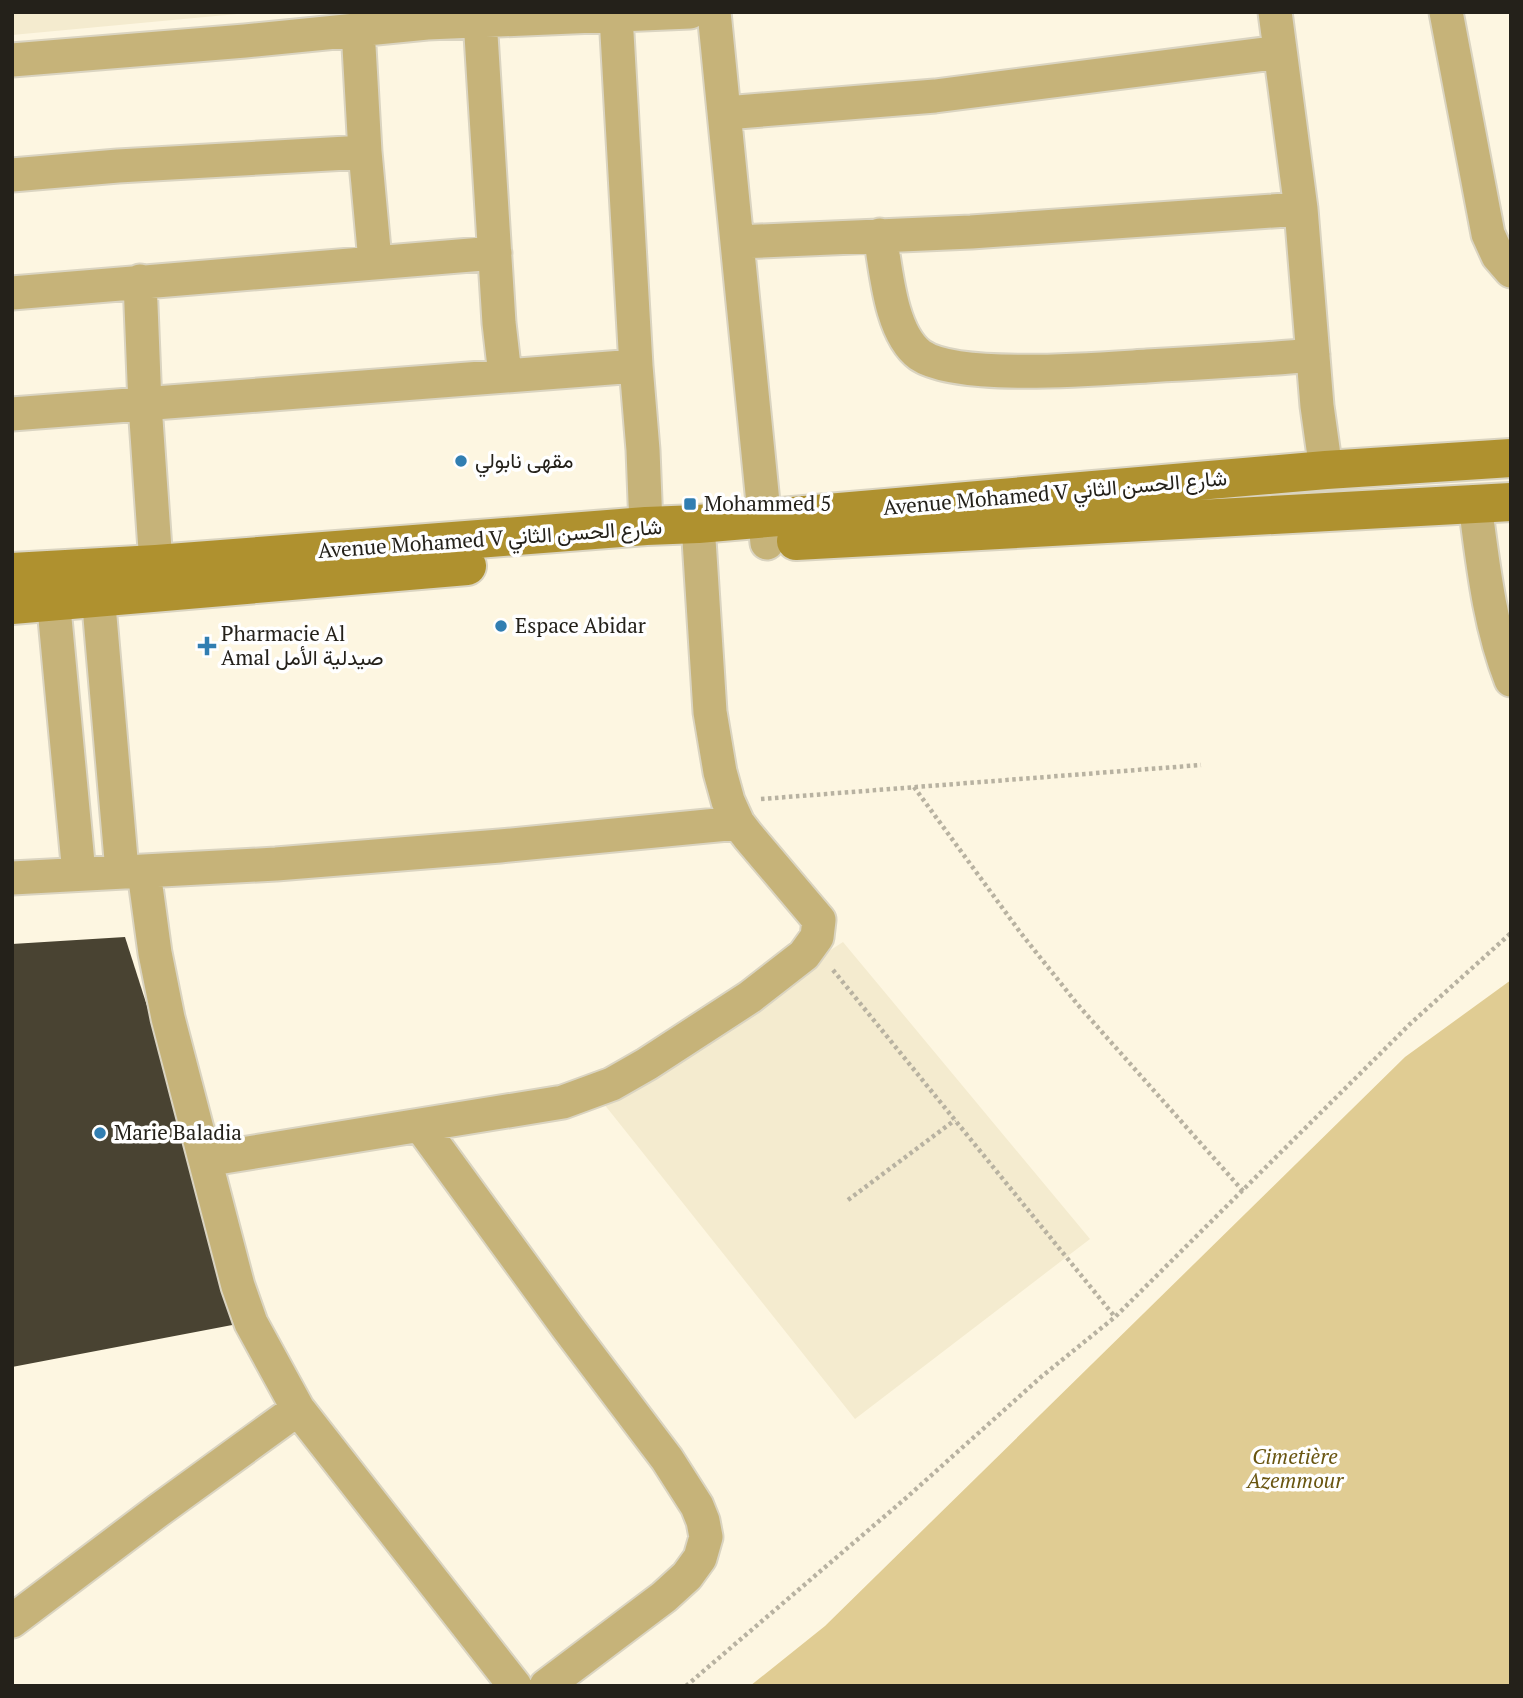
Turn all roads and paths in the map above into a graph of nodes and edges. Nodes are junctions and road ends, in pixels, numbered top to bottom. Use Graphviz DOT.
graph roads {
  1 [pos="690,12"];
  2 [pos="714,12"];
  3 [pos="1275,12"];
  4 [pos="1446,12"];
  5 [pos="616,16"];
  6 [pos="480,19"];
  7 [pos="358,29"];
  8 [pos="1280,52"];
  9 [pos="12,60"];
  10 [pos="724,113"];
  11 [pos="365,152"];
  12 [pos="12,175"];
  13 [pos="1301,209"];
  14 [pos="880,235"];
  15 [pos="738,242"];
  16 [pos="495,253"];
  17 [pos="375,261"];
  18 [pos="1511,271"];
  19 [pos="140,281"];
  20 [pos="12,293"];
  21 [pos="1313,355"];
  22 [pos="636,366"];
  23 [pos="505,375"];
  24 [pos="145,405"];
  25 [pos="12,414"];
  26 [pos="1511,458"];
  27 [pos="1326,470"];
  28 [pos="1493,503"];
  29 [pos="646,526"];
  30 [pos="766,530"];
  31 [pos="699,535"];
  32 [pos="156,564"];
  33 [pos="12,572"];
  34 [pos="97,583"];
  35 [pos="52,586"];
  36 [pos="12,605"];
  37 [pos="1511,680"];
  38 [pos="1201,765"];
  39 [pos="914,787"];
  40 [pos="733,812"];
  41 [pos="133,872"];
  42 [pos="79,874"];
  43 [pos="12,878"];
  44 [pos="1511,933"];
  45 [pos="812,945"];
  46 [pos="955,1120"];
  47 [pos="420,1125"];
  48 [pos="205,1160"];
  49 [pos="1243,1191"];
  50 [pos="848,1200"];
  51 [pos="1115,1317"];
  52 [pos="298,1409"];
  53 [pos="12,1621"];
  54 [pos="515,1686"];
  55 [pos="547,1686"];
  56 [pos="686,1686"];
  1 -- 5 [label="street"];
  2 -- 10 [label="street"];
  3 -- 8 [label="street"];
  4 -- 18 [label="street"];
  5 -- 6 [label="street"];
  5 -- 22 [label="street"];
  6 -- 7 [label="street"];
  6 -- 16 [label="street"];
  7 -- 9 [label="street"];
  7 -- 11 [label="street"];
  8 -- 10 [label="street"];
  8 -- 13 [label="street"];
  10 -- 15 [label="street"];
  11 -- 12 [label="street"];
  11 -- 17 [label="street"];
  13 -- 14 [label="street"];
  13 -- 21 [label="street"];
  14 -- 15 [label="street"];
  14 -- 21 [label="street"];
  15 -- 30 [label="street"];
  16 -- 17 [label="street"];
  16 -- 23 [label="street"];
  17 -- 19 [label="street"];
  19 -- 20 [label="street"];
  19 -- 24 [label="street"];
  21 -- 27 [label="street"];
  22 -- 23 [label="street"];
  22 -- 29 [label="street"];
  23 -- 24 [label="street"];
  24 -- 25 [label="street"];
  24 -- 32 [label="street"];
  26 -- 27 [label="main road, Avenue Mohamed V شارع الحسن الثاني"];
  27 -- 30 [label="main road, Avenue Mohamed V شارع الحسن الثاني"];
  28 -- 30 [label="main road, Avenue Mohamed V شارع الحسن الثاني"];
  28 -- 37 [label="street"];
  29 -- 31 [label="main road, Avenue Mohamed V شارع الحسن الثاني"];
  29 -- 32 [label="main road, Avenue Mohamed V شارع الحسن الثاني"];
  30 -- 31 [label="main road, Avenue Mohamed V شارع الحسن الثاني"];
  31 -- 34 [label="main road, Avenue Mohamed V شارع الحسن الثاني"];
  31 -- 40 [label="street"];
  32 -- 34 [label="main road, Avenue Mohamed V شارع الحسن الثاني"];
  33 -- 35 [label="main road, Avenue Mohamed V شارع الحسن الثاني"];
  34 -- 35 [label="main road, Avenue Mohamed V شارع الحسن الثاني"];
  34 -- 41 [label="street"];
  35 -- 36 [label="main road, Avenue Mohamed V شارع الحسن الثاني"];
  35 -- 42 [label="street"];
  38 -- 39 [label="path"];
  39 -- 40 [label="path"];
  39 -- 49 [label="path"];
  40 -- 41 [label="street"];
  40 -- 45 [label="street"];
  41 -- 42 [label="street"];
  41 -- 48 [label="street"];
  42 -- 43 [label="street"];
  44 -- 49 [label="path"];
  45 -- 46 [label="path"];
  45 -- 47 [label="street"];
  46 -- 50 [label="path"];
  46 -- 51 [label="path"];
  47 -- 48 [label="street"];
  47 -- 55 [label="street"];
  48 -- 52 [label="street"];
  49 -- 51 [label="path"];
  51 -- 56 [label="path"];
  52 -- 53 [label="street"];
  52 -- 54 [label="street"];
}
